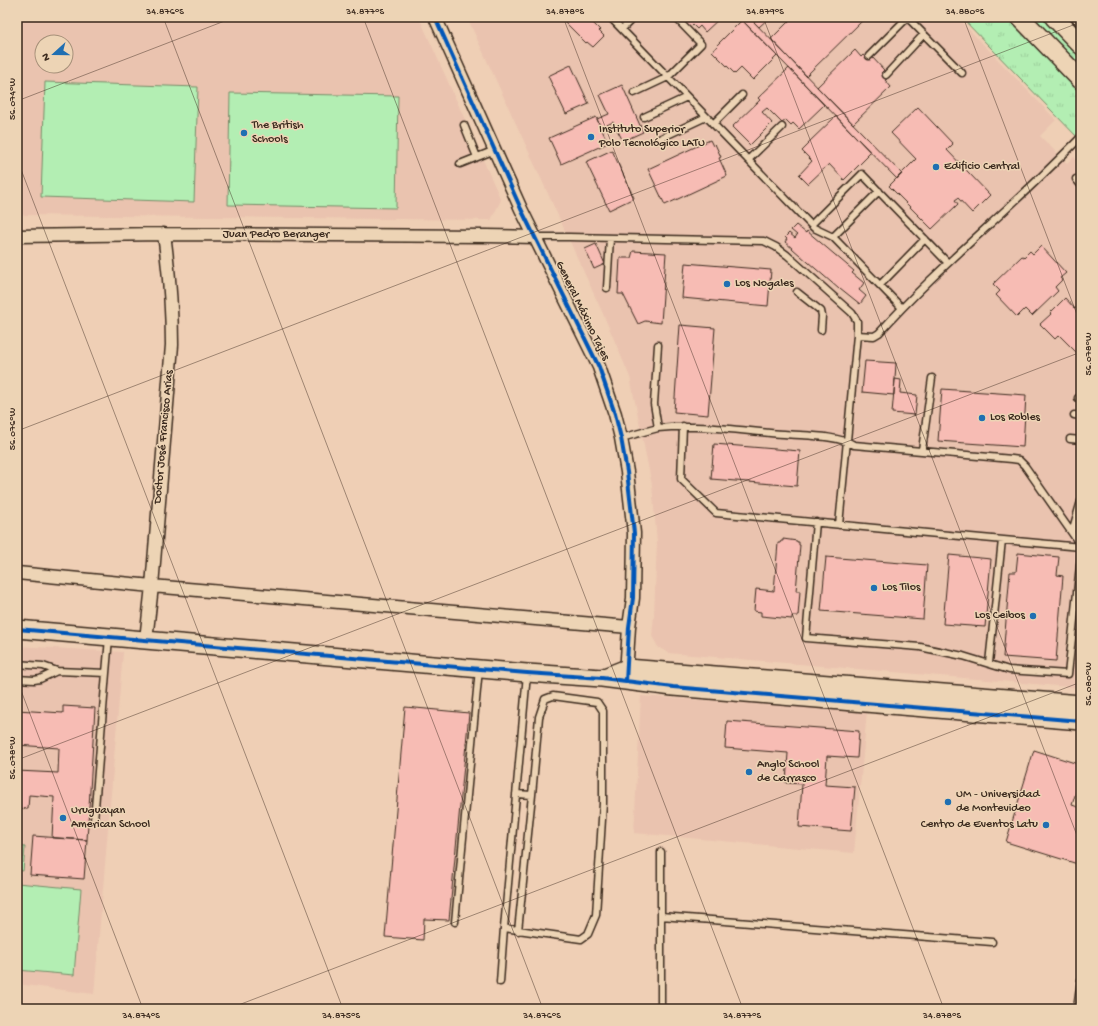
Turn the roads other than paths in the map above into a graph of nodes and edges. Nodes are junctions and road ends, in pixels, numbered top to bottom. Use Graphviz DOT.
graph roads {
  1 [pos="435,17"];
  2 [pos="610,17"];
  3 [pos="634,17"];
  4 [pos="675,17"];
  5 [pos="907,17"];
  6 [pos="1020,17"];
  7 [pos="1054,17"];
  8 [pos="1078,17"];
  9 [pos="1081,20"];
  10 [pos="622,29"];
  11 [pos="924,34"];
  12 [pos="1081,45"];
  13 [pos="869,56"];
  14 [pos="962,73"];
  15 [pos="886,75"];
  16 [pos="668,77"];
  17 [pos="1081,80"];
  18 [pos="634,93"];
  19 [pos="742,95"];
  20 [pos="687,97"];
  21 [pos="644,117"];
  22 [pos="706,117"];
  23 [pos="713,124"];
  24 [pos="464,125"];
  25 [pos="782,127"];
  26 [pos="1081,137"];
  27 [pos="657,140"];
  28 [pos="495,150"];
  29 [pos="477,157"];
  30 [pos="748,160"];
  31 [pos="460,164"];
  32 [pos="1076,179"];
  33 [pos="1081,185"];
  34 [pos="879,191"];
  35 [pos="811,225"];
  36 [pos="164,234"];
  37 [pos="17,236"];
  38 [pos="833,237"];
  39 [pos="535,238"];
  40 [pos="610,238"];
  41 [pos="925,239"];
  42 [pos="948,262"];
  43 [pos="880,285"];
  44 [pos="607,288"];
  45 [pos="797,292"];
  46 [pos="902,308"];
  47 [pos="821,330"];
  48 [pos="858,335"];
  49 [pos="658,345"];
  50 [pos="932,378"];
  51 [pos="683,426"];
  52 [pos="658,428"];
  53 [pos="621,438"];
  54 [pos="1070,439"];
  55 [pos="1081,440"];
  56 [pos="847,441"];
  57 [pos="922,450"];
  58 [pos="1081,501"];
  59 [pos="816,522"];
  60 [pos="839,525"];
  61 [pos="1072,532"];
  62 [pos="1002,540"];
  63 [pos="1081,546"];
  64 [pos="1081,556"];
  65 [pos="17,573"];
  66 [pos="152,586"];
  67 [pos="629,628"];
  68 [pos="17,629"];
  69 [pos="109,637"];
  70 [pos="146,640"];
  71 [pos="989,663"];
  72 [pos="17,664"];
  73 [pos="479,668"];
  74 [pos="57,672"];
  75 [pos="527,672"];
  76 [pos="106,673"];
  77 [pos="626,675"];
  78 [pos="17,679"];
  79 [pos="1081,704"];
  80 [pos="1081,722"];
  81 [pos="516,794"];
  82 [pos="532,795"];
  83 [pos="94,820"];
  84 [pos="661,852"];
  85 [pos="661,916"];
  86 [pos="455,922"];
  87 [pos="504,928"];
  88 [pos="518,931"];
  89 [pos="992,942"];
  90 [pos="1081,980"];
  91 [pos="500,982"];
  92 [pos="661,1009"];
  93 [pos="1077,1009"];
  1 -- 28 [label="street, General Máximo Tajes"];
  2 -- 10 [label="lane"];
  3 -- 10 [label="lane"];
  4 -- 16 [label="lane"];
  5 -- 11 [label="lane"];
  5 -- 13 [label="lane"];
  6 -- 17 [label="main road"];
  7 -- 12 [label="main road"];
  8 -- 9 [label="street"];
  10 -- 16 [label="lane"];
  11 -- 14 [label="lane"];
  11 -- 15 [label="lane"];
  16 -- 18 [label="lane"];
  16 -- 20 [label="lane"];
  19 -- 23 [label="lane"];
  20 -- 21 [label="lane"];
  20 -- 22 [label="lane"];
  22 -- 23 [label="lane"];
  22 -- 27 [label="lane"];
  23 -- 30 [label="lane"];
  24 -- 29 [label="lane"];
  25 -- 30 [label="lane"];
  26 -- 42 [label="lane"];
  28 -- 29 [label="lane"];
  28 -- 39 [label="street, General Máximo Tajes"];
  29 -- 31 [label="lane"];
  30 -- 35 [label="lane"];
  32 -- 33 [label="lane"];
  34 -- 35 [label="lane"];
  34 -- 38 [label="lane"];
  34 -- 41 [label="lane"];
  35 -- 38 [label="lane"];
  36 -- 37 [label="street, Juan Pedro Beranger"];
  36 -- 39 [label="street, Juan Pedro Beranger"];
  36 -- 66 [label="street, Doctor José Francisco Arias"];
  38 -- 43 [label="lane"];
  39 -- 40 [label="lane"];
  39 -- 53 [label="street, General Máximo Tajes"];
  40 -- 44 [label="lane"];
  40 -- 48 [label="lane"];
  41 -- 42 [label="lane"];
  41 -- 43 [label="lane"];
  42 -- 46 [label="lane"];
  43 -- 46 [label="lane"];
  45 -- 47 [label="lane"];
  46 -- 48 [label="lane"];
  48 -- 56 [label="lane"];
  49 -- 52 [label="lane"];
  50 -- 57 [label="lane"];
  51 -- 52 [label="lane"];
  51 -- 56 [label="lane"];
  51 -- 59 [label="lane"];
  52 -- 53 [label="lane"];
  53 -- 67 [label="street, General Máximo Tajes"];
  54 -- 55 [label="lane"];
  56 -- 57 [label="lane"];
  56 -- 60 [label="lane"];
  57 -- 61 [label="lane"];
  58 -- 61 [label="lane"];
  59 -- 60 [label="lane"];
  59 -- 71 [label="lane"];
  60 -- 62 [label="lane"];
  61 -- 63 [label="lane"];
  62 -- 63 [label="lane"];
  62 -- 71 [label="lane"];
  64 -- 71 [label="lane"];
  65 -- 66 [label="street"];
  66 -- 67 [label="street"];
  66 -- 70 [label="street, Doctor José Francisco Arias"];
  67 -- 77 [label="street, General Máximo Tajes"];
  68 -- 69 [label="street"];
  69 -- 70 [label="street"];
  69 -- 76 [label="lane"];
  70 -- 73 [label="street"];
  72 -- 74 [label="lane"];
  73 -- 75 [label="street"];
  73 -- 86 [label="lane"];
  74 -- 76 [label="lane"];
  74 -- 78 [label="lane"];
  75 -- 77 [label="street"];
  75 -- 81 [label="lane"];
  76 -- 83 [label="lane"];
  77 -- 79 [label="street"];
  77 -- 80 [label="street"];
  81 -- 82 [label="lane"];
  81 -- 87 [label="lane"];
  82 -- 88 [label="lane"];
  82 -- 88 [label="lane"];
  84 -- 85 [label="lane"];
  85 -- 89 [label="lane"];
  85 -- 92 [label="lane"];
  87 -- 88 [label="lane"];
  87 -- 91 [label="lane"];
  90 -- 93 [label="lane"];
}
